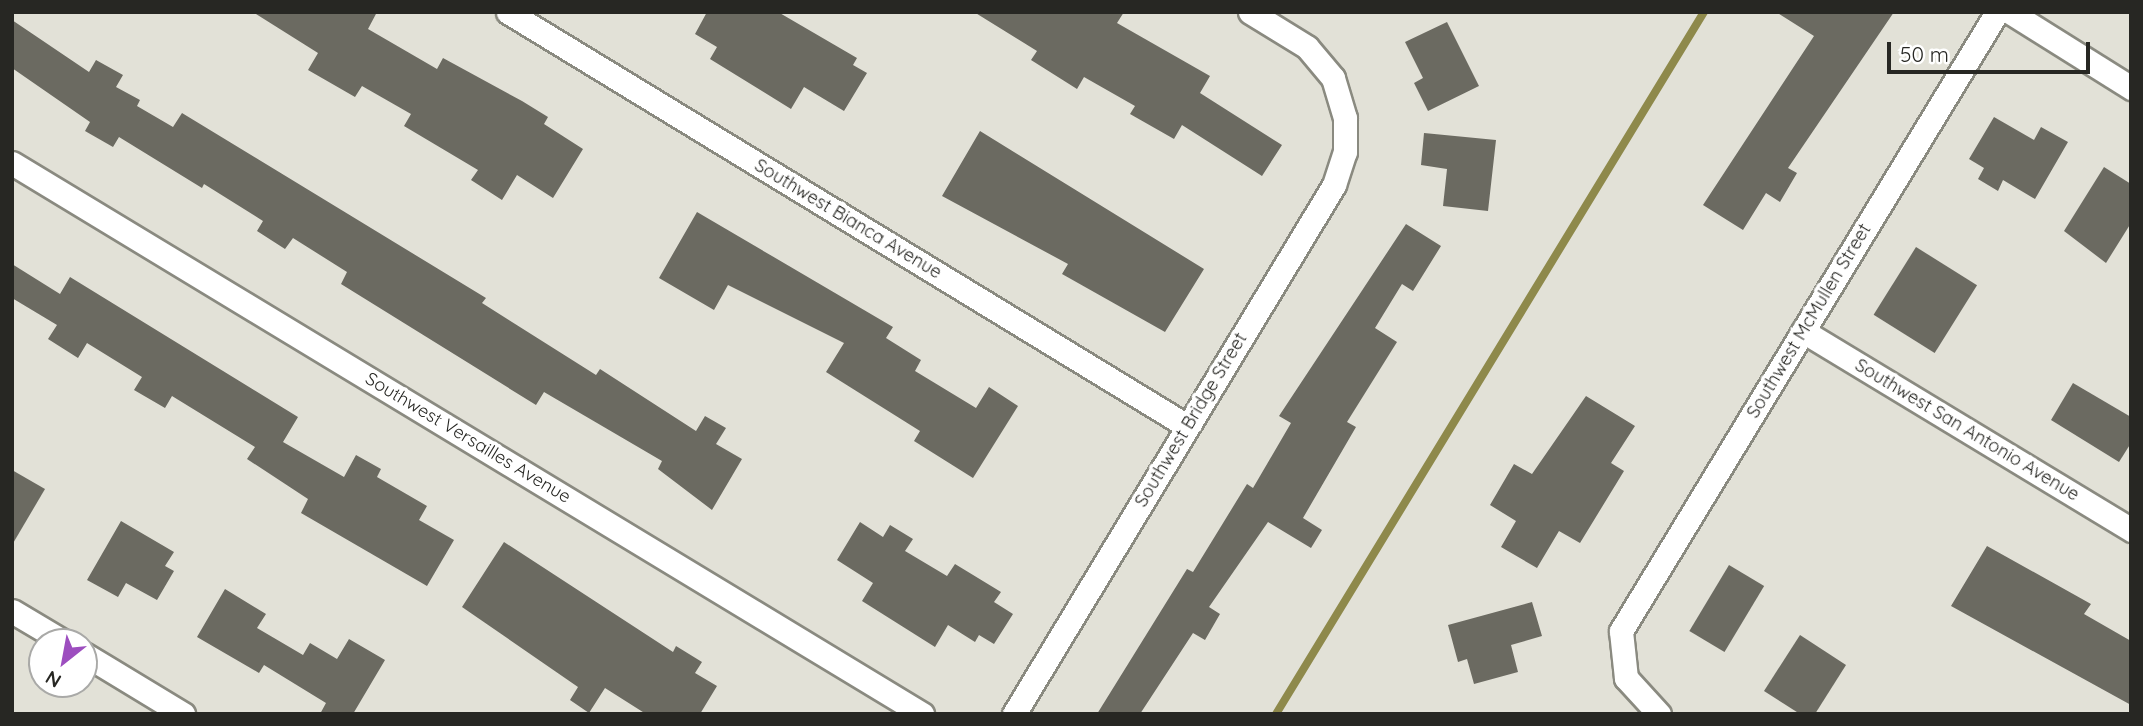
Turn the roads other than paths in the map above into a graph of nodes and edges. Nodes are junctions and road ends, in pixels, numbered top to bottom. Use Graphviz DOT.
graph roads {
  1 [pos="508,12"];
  2 [pos="1250,12"];
  3 [pos="1997,12"];
  4 [pos="2010,12"];
  5 [pos="2131,88"];
  6 [pos="12,163"];
  7 [pos="1803,331"];
  8 [pos="1187,426"];
  9 [pos="2131,530"];
  10 [pos="12,611"];
  11 [pos="41,628"];
  12 [pos="98,662"];
  13 [pos="183,714"];
  14 [pos="922,714"];
  15 [pos="1014,714"];
  16 [pos="1659,714"];
  1 -- 8 [label="street, Southwest Bianca Avenue"];
  2 -- 8 [label="street, Southwest Bridge Street"];
  3 -- 7 [label="street, Southwest McMullen Street"];
  4 -- 5 [label="street"];
  6 -- 14 [label="street, Southwest Versailles Avenue"];
  7 -- 9 [label="street, Southwest San Antonio Avenue"];
  7 -- 16 [label="street, Southwest McMullen Street"];
  8 -- 15 [label="street, Southwest Bridge Street"];
  10 -- 11 [label="street"];
  12 -- 13 [label="street"];
}
